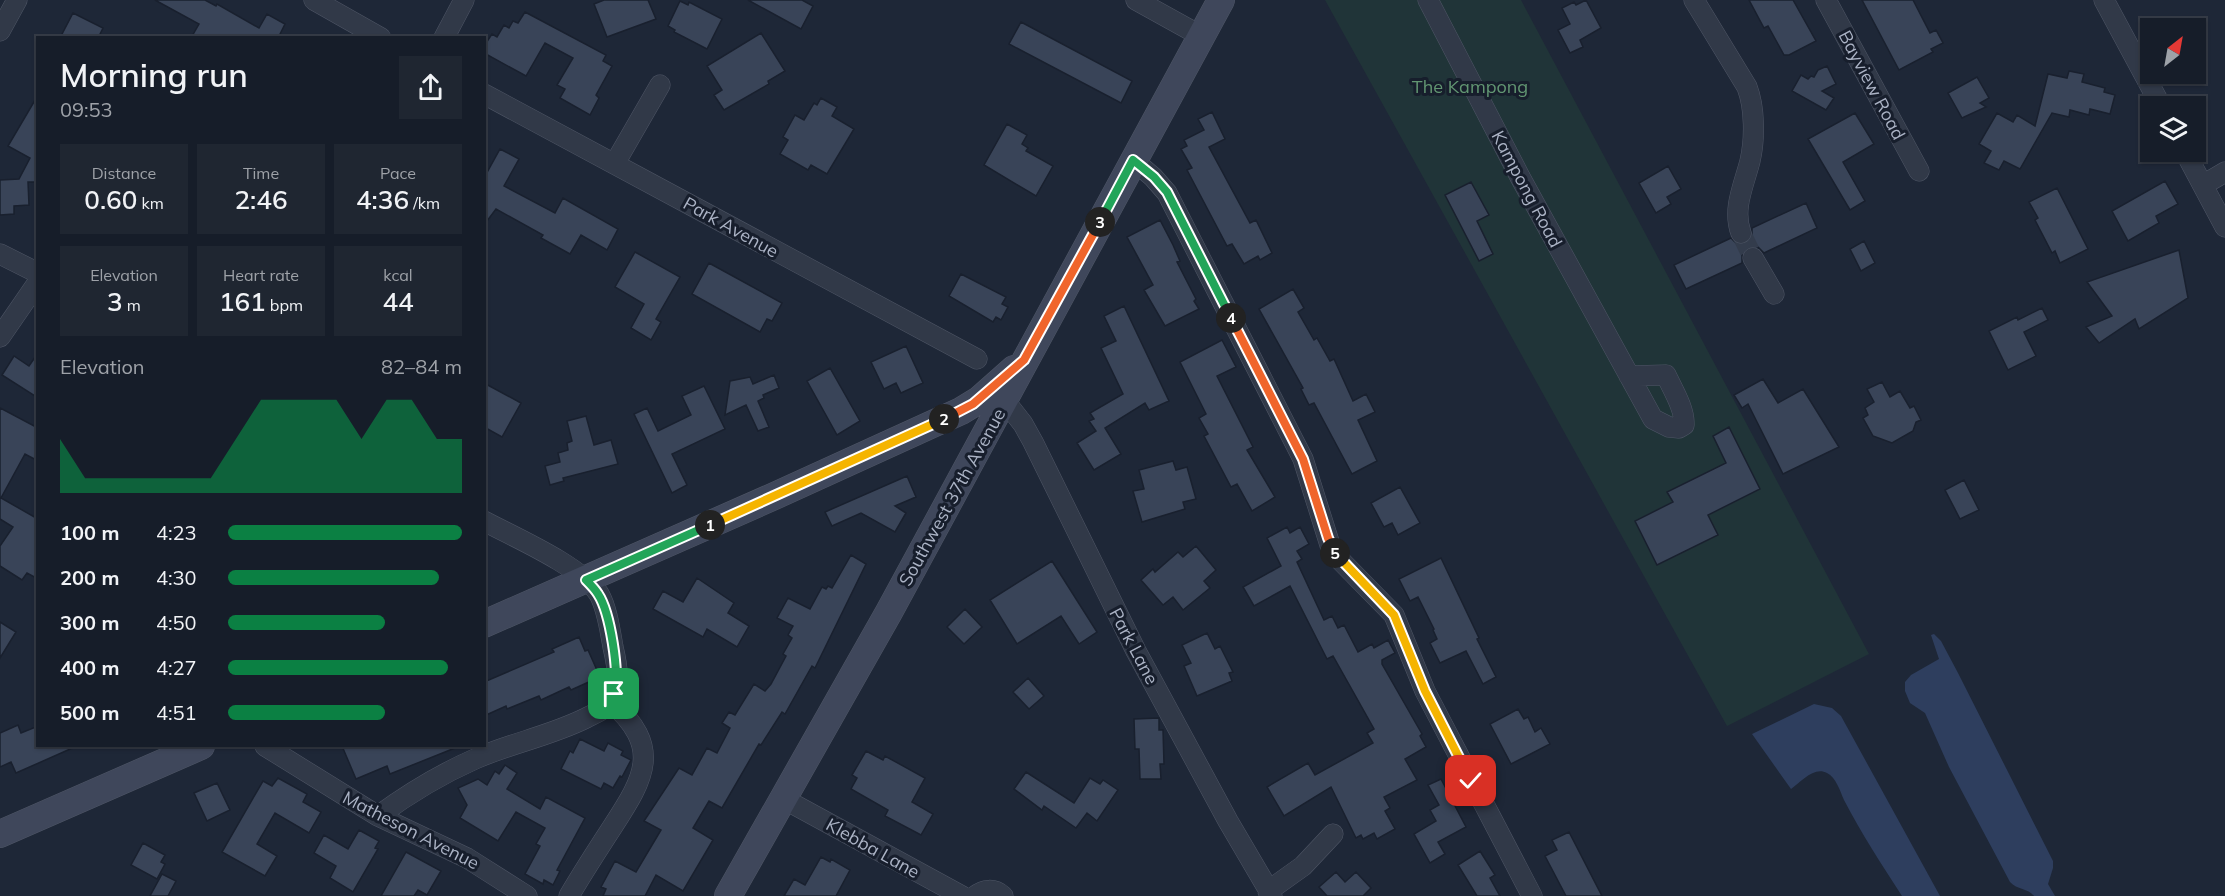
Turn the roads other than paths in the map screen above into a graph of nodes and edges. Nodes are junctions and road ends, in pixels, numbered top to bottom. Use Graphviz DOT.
graph roads {
  1 [pos="17,0"];
  2 [pos="314,0"];
  3 [pos="464,0"];
  4 [pos="1136,0"];
  5 [pos="1221,0"];
  6 [pos="1428,0"];
  7 [pos="1694,0"];
  8 [pos="1826,0"];
  9 [pos="2104,0"];
  10 [pos="1,26"];
  11 [pos="377,36"];
  12 [pos="445,36"];
  13 [pos="1201,36"];
  14 [pos="660,85"];
  15 [pos="486,95"];
  16 [pos="2156,96"];
  17 [pos="1133,160"];
  18 [pos="2190,162"];
  19 [pos="615,163"];
  20 [pos="1918,171"];
  21 [pos="2225,172"];
  22 [pos="2203,185"];
  23 [pos="2225,227"];
  24 [pos="1742,233"];
  25 [pos="0,254"];
  26 [pos="1754,258"];
  27 [pos="36,272"];
  28 [pos="36,285"];
  29 [pos="1774,294"];
  30 [pos="0,337"];
  31 [pos="977,359"];
  32 [pos="1024,360"];
  33 [pos="1629,376"];
  34 [pos="1005,401"];
  35 [pos="486,522"];
  36 [pos="586,580"];
  37 [pos="486,623"];
  38 [pos="611,702"];
  39 [pos="199,747"];
  40 [pos="267,747"];
  41 [pos="784,799"];
  42 [pos="378,816"];
  43 [pos="0,834"];
  44 [pos="1334,834"];
  45 [pos="1270,893"];
  46 [pos="527,896"];
  47 [pos="569,896"];
  48 [pos="728,896"];
  49 [pos="963,896"];
  50 [pos="975,896"];
  51 [pos="1003,896"];
  52 [pos="1532,896"];
  1 -- 10 [label="street"];
  2 -- 11 [label="street"];
  3 -- 12 [label="street"];
  4 -- 13 [label="street"];
  5 -- 13 [label="main road, Southwest 37th Avenue"];
  6 -- 33 [label="street, Kampong Road"];
  7 -- 24 [label="street"];
  8 -- 20 [label="street, Bayview Road"];
  9 -- 16 [label="street"];
  13 -- 17 [label="main road, Southwest 37th Avenue"];
  14 -- 19 [label="street"];
  15 -- 19 [label="street, Park Avenue"];
  17 -- 32 [label="main road, Southwest 37th Avenue"];
  17 -- 52 [label="street"];
  18 -- 22 [label="street"];
  19 -- 31 [label="street, Park Avenue"];
  21 -- 22 [label="street"];
  22 -- 23 [label="street"];
  25 -- 27 [label="street"];
  26 -- 29 [label="street"];
  28 -- 30 [label="street"];
  32 -- 34 [label="main road, Southwest 37th Avenue"];
  32 -- 36 [label="main road"];
  34 -- 41 [label="main road, Southwest 37th Avenue"];
  34 -- 45 [label="street, Park Lane"];
  35 -- 36 [label="street"];
  36 -- 37 [label="main road"];
  36 -- 38 [label="street"];
  38 -- 42 [label="street"];
  38 -- 47 [label="street"];
  39 -- 43 [label="main road"];
  40 -- 42 [label="street, Matheson Avenue"];
  41 -- 48 [label="main road, Southwest 37th Avenue"];
  41 -- 49 [label="street, Klebba Lane"];
  42 -- 46 [label="street, Matheson Avenue"];
  44 -- 45 [label="street"];
  50 -- 51 [label="street"];
}
